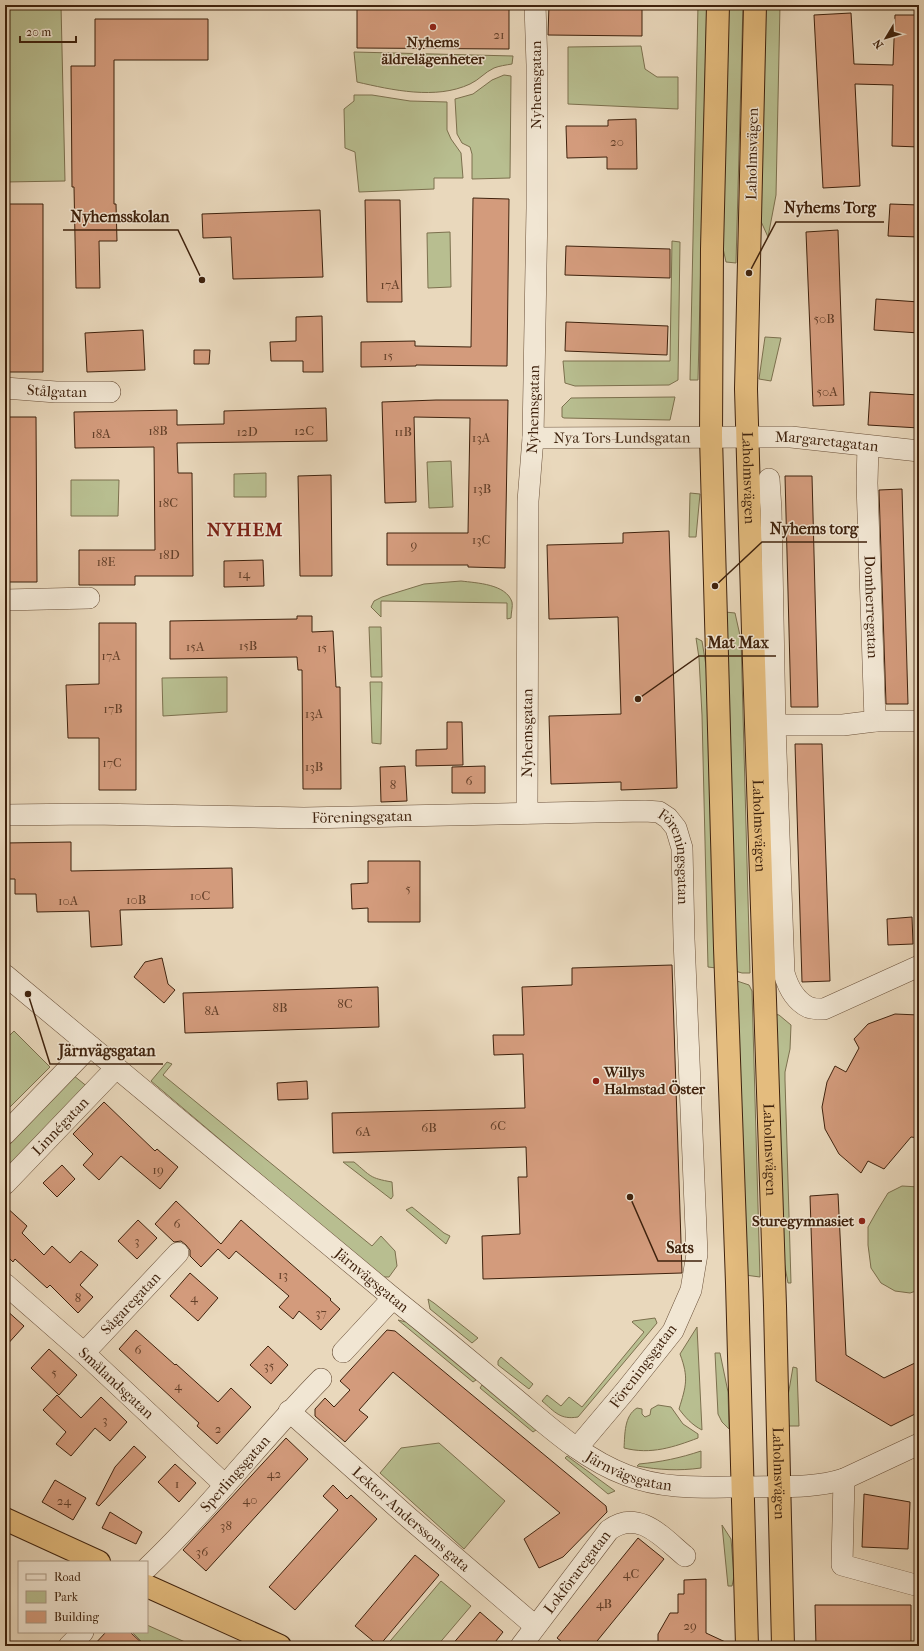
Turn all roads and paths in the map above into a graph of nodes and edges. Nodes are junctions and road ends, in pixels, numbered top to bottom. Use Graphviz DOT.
graph roads {
  1 [pos="535,5"];
  2 [pos="718,5"];
  3 [pos="755,5"];
  4 [pos="5,388"];
  5 [pos="110,392"];
  6 [pos="711,437"];
  7 [pos="748,437"];
  8 [pos="533,438"];
  9 [pos="868,446"];
  10 [pos="919,451"];
  11 [pos="769,479"];
  12 [pos="89,598"];
  13 [pos="5,600"];
  14 [pos="875,721"];
  15 [pos="919,721"];
  16 [pos="775,725"];
  17 [pos="527,813"];
  18 [pos="5,815"];
  19 [pos="919,966"];
  20 [pos="5,975"];
  21 [pos="90,1046"];
  22 [pos="116,1068"];
  23 [pos="5,1134"];
  24 [pos="5,1184"];
  25 [pos="178,1253"];
  26 [pos="5,1284"];
  27 [pos="393,1298"];
  28 [pos="343,1352"];
  29 [pos="84,1353"];
  30 [pos="321,1379"];
  31 [pos="289,1411"];
  32 [pos="919,1444"];
  33 [pos="577,1448"];
  34 [pos="844,1479"];
  35 [pos="225,1485"];
  36 [pos="779,1486"];
  37 [pos="742,1487"];
  38 [pos="5,1519"];
  39 [pos="685,1556"];
  40 [pos="97,1561"];
  41 [pos="148,1567"];
  42 [pos="148,1586"];
  43 [pos="919,1586"];
  44 [pos="535,1626"];
  45 [pos="82,1633"];
  46 [pos="70,1646"];
  47 [pos="280,1646"];
  48 [pos="521,1646"];
  49 [pos="747,1646"];
  50 [pos="783,1646"];
  1 -- 8 [label="street, Nyhemsgatan"];
  2 -- 6 [label="highway"];
  3 -- 7 [label="highway, Laholmsvägen"];
  4 -- 5 [label="street, Stålgatan"];
  6 -- 7 [label="street, Margaretagatan"];
  6 -- 8 [label="street, Nya Tors-Lundsgatan"];
  6 -- 37 [label="highway"];
  7 -- 9 [label="street, Margaretagatan"];
  7 -- 36 [label="highway, Laholmsvägen"];
  8 -- 17 [label="street, Nyhemsgatan"];
  9 -- 10 [label="street, Margaretagatan"];
  9 -- 14 [label="street, Domherregatan"];
  11 -- 16 [label="street, Laholmsvägen"];
  12 -- 13 [label="street"];
  14 -- 15 [label="street"];
  14 -- 16 [label="street"];
  16 -- 19 [label="street, Laholmsvägen"];
  17 -- 18 [label="street, Föreningsgatan"];
  17 -- 33 [label="street, Föreningsgatan"];
  20 -- 21 [label="street, Järnvägsgatan"];
  21 -- 22 [label="street, Järnvägsgatan"];
  21 -- 23 [label="street"];
  22 -- 24 [label="street, Linnégatan"];
  22 -- 27 [label="street, Järnvägsgatan"];
  25 -- 29 [label="street, Sågaregatan"];
  26 -- 29 [label="street, Smålandsgatan"];
  27 -- 28 [label="street"];
  27 -- 33 [label="street, Järnvägsgatan"];
  29 -- 35 [label="street, Smålandsgatan"];
  30 -- 31 [label="street, Sperlingsgatan"];
  31 -- 35 [label="street, Sperlingsgatan"];
  31 -- 44 [label="street, Lektor Anderssons gata"];
  32 -- 34 [label="street, Järnvägsgatan"];
  33 -- 37 [label="street, Järnvägsgatan"];
  34 -- 36 [label="street, Järnvägsgatan"];
  34 -- 43 [label="street"];
  35 -- 41 [label="street, Sperlingsgatan"];
  36 -- 37 [label="street, Järnvägsgatan"];
  36 -- 50 [label="highway, Laholmsvägen"];
  37 -- 49 [label="highway"];
  38 -- 40 [label="highway"];
  39 -- 44 [label="street, Lokföraregatan"];
  42 -- 47 [label="highway"];
  44 -- 48 [label="street, Lokföraregatan"];
  45 -- 46 [label="street"];
}
